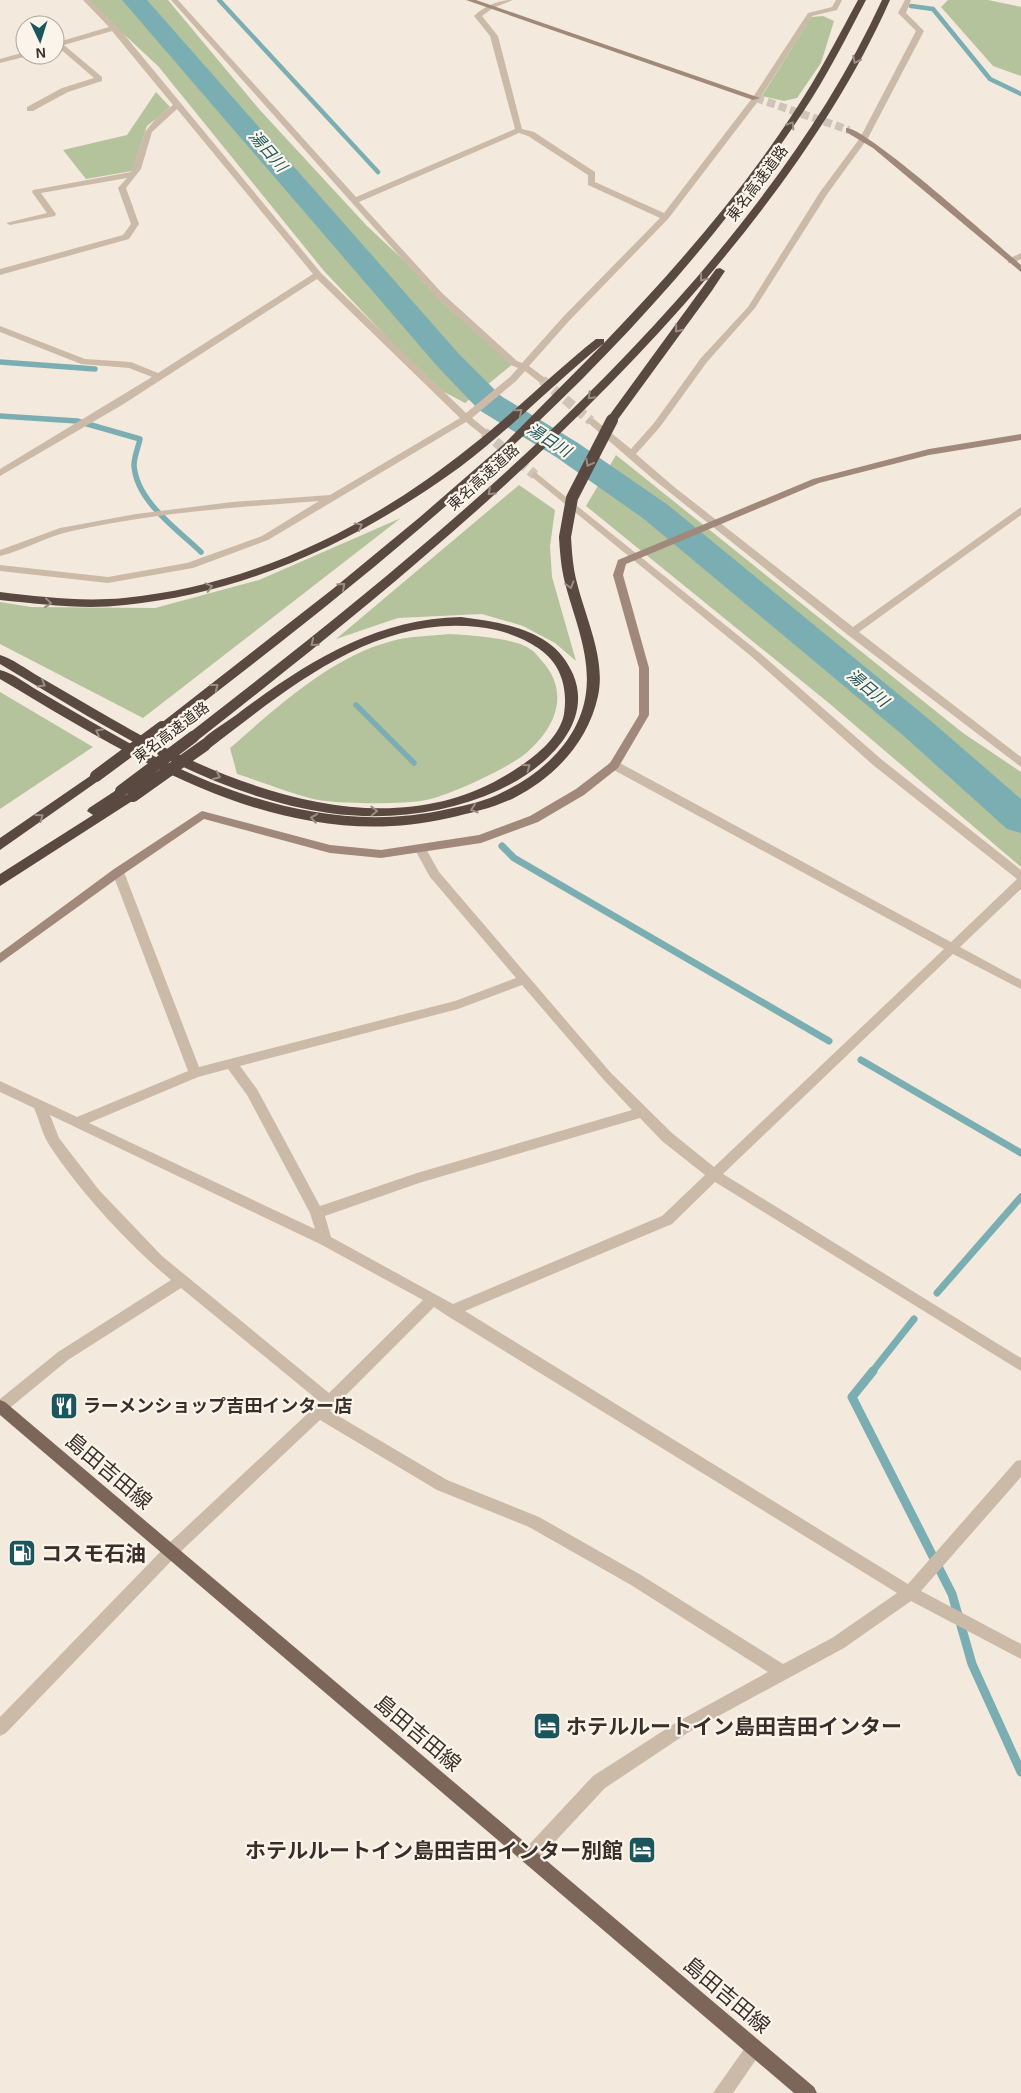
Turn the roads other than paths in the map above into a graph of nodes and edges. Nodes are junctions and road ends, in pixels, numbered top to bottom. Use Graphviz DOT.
graph roads {
  1 [pos="86,0"];
  2 [pos="174,0"];
  3 [pos="469,0"];
  4 [pos="510,0"];
  5 [pos="840,0"];
  6 [pos="886,0"];
  7 [pos="908,0"];
  8 [pos="860,4"];
  9 [pos="491,8"];
  10 [pos="114,28"];
  11 [pos="65,42"];
  12 [pos="65,51"];
  13 [pos="15,57"];
  14 [pos="0,61"];
  15 [pos="756,98"];
  16 [pos="178,105"];
  17 [pos="30,109"];
  18 [pos="519,130"];
  19 [pos="849,130"];
  20 [pos="864,138"];
  21 [pos="134,174"];
  22 [pos="775,189"];
  23 [pos="354,201"];
  24 [pos="665,217"];
  25 [pos="10,223"];
  26 [pos="1021,255"];
  27 [pos="1011,261"];
  28 [pos="1021,269"];
  29 [pos="0,272"];
  30 [pos="318,275"];
  31 [pos="646,306"];
  32 [pos="0,330"];
  33 [pos="525,367"];
  34 [pos="160,377"];
  35 [pos="542,380"];
  36 [pos="469,416"];
  37 [pos="591,421"];
  38 [pos="490,432"];
  39 [pos="1021,437"];
  40 [pos="631,454"];
  41 [pos="0,473"];
  42 [pos="534,475"];
  43 [pos="330,497"];
  44 [pos="1021,510"];
  45 [pos="712,524"];
  46 [pos="0,553"];
  47 [pos="633,557"];
  48 [pos="0,568"];
  49 [pos="0,596"];
  50 [pos="852,633"];
  51 [pos="0,659"];
  52 [pos="0,674"];
  53 [pos="1021,764"];
  54 [pos="614,765"];
  55 [pos="127,793"];
  56 [pos="0,845"];
  57 [pos="421,850"];
  58 [pos="118,872"];
  59 [pos="1021,876"];
  60 [pos="0,881"];
  61 [pos="1021,882"];
  62 [pos="951,948"];
  63 [pos="0,959"];
  64 [pos="525,978"];
  65 [pos="1021,985"];
  66 [pos="232,1065"];
  67 [pos="196,1073"];
  68 [pos="0,1086"];
  69 [pos="40,1106"];
  70 [pos="642,1112"];
  71 [pos="76,1123"];
  72 [pos="714,1176"];
  73 [pos="317,1213"];
  74 [pos="325,1240"];
  75 [pos="182,1280"];
  76 [pos="433,1299"];
  77 [pos="451,1311"];
  78 [pos="1021,1365"];
  79 [pos="330,1401"];
  80 [pos="0,1406"];
  81 [pos="318,1412"];
  82 [pos="1021,1466"];
  83 [pos="171,1551"];
  84 [pos="910,1593"];
  85 [pos="1021,1652"];
  86 [pos="783,1672"];
  87 [pos="0,1728"];
  88 [pos="530,1856"];
  89 [pos="755,2048"];
  90 [pos="722,2093"];
  91 [pos="808,2093"];
  1 -- 10 [label="street"];
  2 -- 23 [label="street"];
  3 -- 9 [label="street"];
  4 -- 9 [label="street"];
  5 -- 15 [label="street"];
  6 -- 22 [label="highway, 東名高速道路, one-way"];
  7 -- 20 [label="street"];
  31 -- 8 [label="highway, 東名高速道路, one-way"];
  9 -- 15 [label="street"];
  9 -- 18 [label="street"];
  10 -- 11 [label="street"];
  10 -- 16 [label="street"];
  12 -- 17 [label="street"];
  13 -- 14 [label="street"];
  15 -- 24 [label="street"];
  16 -- 21 [label="street"];
  16 -- 30 [label="street"];
  18 -- 23 [label="street"];
  18 -- 24 [label="street"];
  19 -- 20 [label="street"];
  20 -- 27 [label="street"];
  20 -- 40 [label="street"];
  21 -- 25 [label="street"];
  21 -- 29 [label="street"];
  22 -- 52 [label="highway, one-way, bridge"];
  22 -- 55 [label="highway, 東名高速道路, one-way, bridge"];
  23 -- 33 [label="street"];
  24 -- 33 [label="street"];
  26 -- 27 [label="street"];
  27 -- 28 [label="street"];
  30 -- 34 [label="street"];
  30 -- 36 [label="street"];
  38 -- 31 [label="highway, one-way"];
  56 -- 31 [label="highway, 東名高速道路, one-way, bridge"];
  32 -- 34 [label="street"];
  33 -- 35 [label="street"];
  33 -- 36 [label="street"];
  34 -- 41 [label="street"];
  36 -- 38 [label="street"];
  36 -- 43 [label="street"];
  37 -- 40 [label="street"];
  49 -- 38 [label="highway, one-way"];
  39 -- 45 [label="street"];
  40 -- 45 [label="street"];
  42 -- 47 [label="street"];
  43 -- 46 [label="street"];
  43 -- 48 [label="street"];
  44 -- 50 [label="street"];
  45 -- 47 [label="street"];
  45 -- 50 [label="street"];
  47 -- 54 [label="street"];
  47 -- 59 [label="street"];
  50 -- 53 [label="street"];
  51 -- 55 [label="highway, one-way, bridge"];
  54 -- 57 [label="street"];
  54 -- 62 [label="street"];
  55 -- 60 [label="highway"];
  57 -- 58 [label="street"];
  57 -- 64 [label="street"];
  58 -- 63 [label="street"];
  58 -- 67 [label="street"];
  61 -- 62 [label="street"];
  62 -- 65 [label="street"];
  62 -- 72 [label="street"];
  64 -- 66 [label="street"];
  64 -- 70 [label="street"];
  66 -- 67 [label="street"];
  66 -- 73 [label="street"];
  67 -- 71 [label="street"];
  68 -- 69 [label="street"];
  69 -- 71 [label="street"];
  69 -- 75 [label="street"];
  70 -- 72 [label="street"];
  70 -- 73 [label="street"];
  71 -- 74 [label="street"];
  72 -- 77 [label="street"];
  72 -- 78 [label="street"];
  73 -- 74 [label="street"];
  74 -- 76 [label="street"];
  75 -- 79 [label="street"];
  75 -- 80 [label="street"];
  76 -- 77 [label="street"];
  76 -- 79 [label="street"];
  77 -- 84 [label="street"];
  79 -- 81 [label="street"];
  80 -- 83 [label="main road, 島田吉田線"];
  81 -- 83 [label="street"];
  81 -- 86 [label="street"];
  82 -- 84 [label="street"];
  83 -- 87 [label="street"];
  83 -- 88 [label="main road, 島田吉田線"];
  84 -- 85 [label="street"];
  84 -- 86 [label="street"];
  86 -- 88 [label="street"];
  88 -- 89 [label="main road, 島田吉田線"];
  89 -- 90 [label="street"];
  89 -- 91 [label="main road, 島田吉田線"];
}
